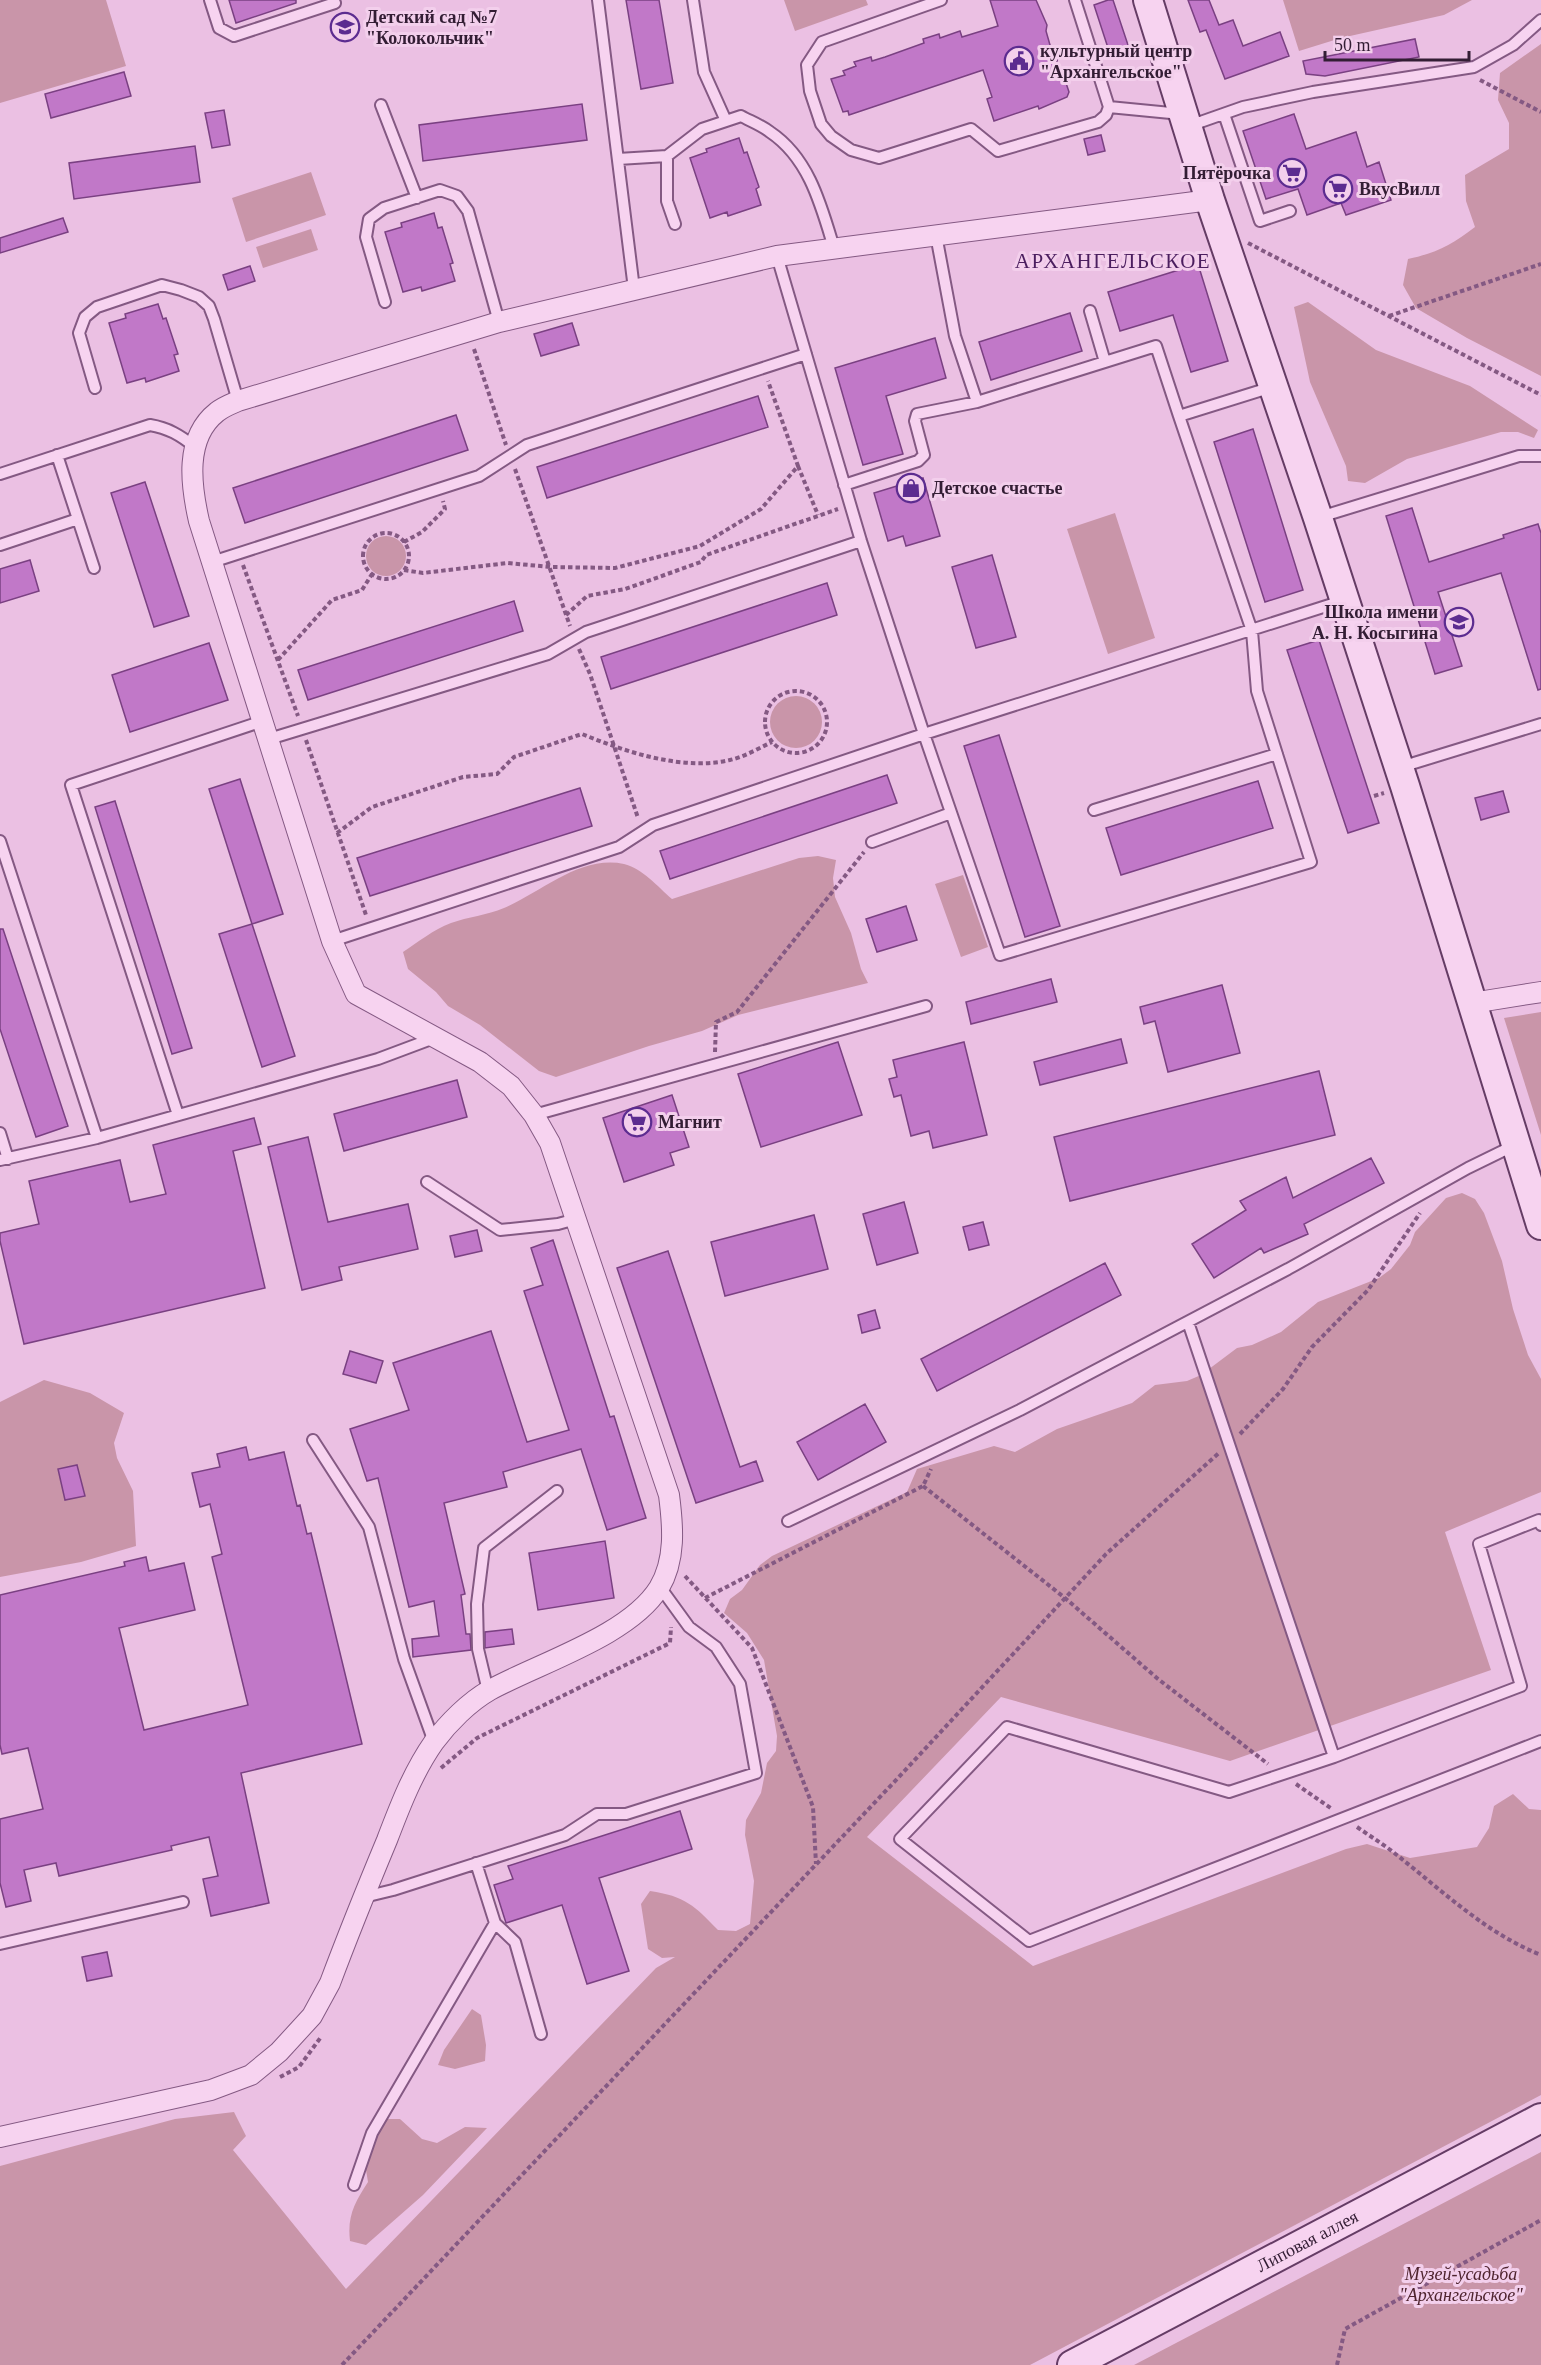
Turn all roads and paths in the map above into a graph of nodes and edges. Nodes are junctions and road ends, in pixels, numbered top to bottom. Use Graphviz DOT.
graph roads {
  1 [pos="210,0"];
  2 [pos="598,0"];
  3 [pos="693,0"];
  4 [pos="941,0"];
  5 [pos="1075,0"];
  6 [pos="1148,0"];
  7 [pos="335,3"];
  8 [pos="1541,20"];
  9 [pos="1459,69"];
  10 [pos="381,105"];
  11 [pos="1109,107"];
  12 [pos="1541,112"];
  13 [pos="1224,114"];
  14 [pos="726,121"];
  15 [pos="1184,121"];
  16 [pos="667,156"];
  17 [pos="618,159"];
  18 [pos="417,198"];
  19 [pos="1210,200"];
  20 [pos="1290,211"];
  21 [pos="675,224"];
  22 [pos="1220,229"];
  23 [pos="936,235"];
  24 [pos="834,248"];
  25 [pos="777,256"];
  26 [pos="1541,264"];
  27 [pos="634,289"];
  28 [pos="385,302"];
  29 [pos="1090,311"];
  30 [pos="1389,316"];
  31 [pos="499,322"];
  32 [pos="468,332"];
  33 [pos="806,354"];
  34 [pos="1105,362"];
  35 [pos="764,368"];
  36 [pos="1274,387"];
  37 [pos="95,388"];
  38 [pos="1541,394"];
  39 [pos="238,401"];
  40 [pos="977,402"];
  41 [pos="1179,416"];
  42 [pos="195,447"];
  43 [pos="57,455"];
  44 [pos="510,456"];
  45 [pos="1541,456"];
  46 [pos="798,466"];
  47 [pos="0,474"];
  48 [pos="844,484"];
  49 [pos="439,488"];
  50 [pos="851,505"];
  51 [pos="818,515"];
  52 [pos="1318,518"];
  53 [pos="78,519"];
  54 [pos="861,541"];
  55 [pos="404,542"];
  56 [pos="0,545"];
  57 [pos="212,562"];
  58 [pos="550,567"];
  59 [pos="94,568"];
  60 [pos="404,570"];
  61 [pos="372,574"];
  62 [pos="1345,600"];
  63 [pos="566,615"];
  64 [pos="1252,631"];
  65 [pos="575,639"];
  66 [pos="278,660"];
  67 [pos="1541,724"];
  68 [pos="266,730"];
  69 [pos="924,734"];
  70 [pos="772,742"];
  71 [pos="614,747"];
  72 [pos="1276,754"];
  73 [pos="1399,768"];
  74 [pos="1094,810"];
  75 [pos="951,813"];
  76 [pos="642,832"];
  77 [pos="337,833"];
  78 [pos="0,840"];
  79 [pos="873,842"];
  80 [pos="332,941"];
  81 [pos="1541,992"];
  82 [pos="1472,1004"];
  83 [pos="926,1006"];
  84 [pos="434,1038"];
  85 [pos="715,1065"];
  86 [pos="534,1114"];
  87 [pos="178,1115"];
  88 [pos="0,1133"];
  89 [pos="97,1138"];
  90 [pos="1516,1145"];
  91 [pos="4,1160"];
  92 [pos="427,1182"];
  93 [pos="1438,1185"];
  94 [pos="576,1220"];
  95 [pos="1541,1225"];
  96 [pos="1188,1322"];
  97 [pos="312,1440"];
  98 [pos="1229,1444"];
  99 [pos="940,1447"];
  100 [pos="923,1486"];
  101 [pos="557,1491"];
  102 [pos="788,1521"];
  103 [pos="1541,1525"];
  104 [pos="670,1559"];
  105 [pos="660,1587"];
  106 [pos="705,1598"];
  107 [pos="1065,1598"];
  108 [pos="488,1691"];
  109 [pos="1541,1741"];
  110 [pos="434,1742"];
  111 [pos="1334,1757"];
  112 [pos="1282,1774"];
  113 [pos="1344,1818"];
  114 [pos="476,1863"];
  115 [pos="816,1864"];
  116 [pos="363,1897"];
  117 [pos="183,1902"];
  118 [pos="495,1923"];
  119 [pos="0,1944"];
  120 [pos="1541,1955"];
  121 [pos="541,2034"];
  122 [pos="1541,2118"];
  123 [pos="0,2137"];
  124 [pos="354,2185"];
  125 [pos="1541,2220"];
  126 [pos="342,2365"];
  127 [pos="1072,2365"];
  128 [pos="1337,2365"];
  1 -- 7 [label="lane"];
  2 -- 17 [label="lane"];
  3 -- 14 [label="lane"];
  4 -- 11 [label="lane"];
  5 -- 11 [label="lane"];
  6 -- 15 [label="street"];
  8 -- 9 [label="lane"];
  9 -- 12 [label="path"];
  9 -- 13 [label="lane"];
  10 -- 18 [label="lane"];
  11 -- 15 [label="lane"];
  13 -- 15 [label="lane"];
  13 -- 20 [label="lane"];
  14 -- 16 [label="lane"];
  14 -- 24 [label="lane"];
  15 -- 19 [label="street"];
  16 -- 17 [label="lane"];
  16 -- 21 [label="lane"];
  17 -- 27 [label="lane"];
  18 -- 28 [label="lane"];
  18 -- 31 [label="lane"];
  19 -- 22 [label="street"];
  19 -- 23 [label="street"];
  22 -- 30 [label="path"];
  22 -- 36 [label="street"];
  23 -- 24 [label="street"];
  23 -- 40 [label="lane"];
  24 -- 25 [label="street"];
  25 -- 27 [label="street"];
  25 -- 33 [label="lane"];
  26 -- 30 [label="path"];
  27 -- 31 [label="street"];
  29 -- 34 [label="lane"];
  30 -- 38 [label="path"];
  31 -- 32 [label="street"];
  32 -- 39 [label="street"];
  32 -- 44 [label="path"];
  33 -- 35 [label="lane"];
  33 -- 48 [label="lane"];
  34 -- 40 [label="lane"];
  34 -- 41 [label="lane"];
  35 -- 44 [label="lane"];
  35 -- 46 [label="path"];
  36 -- 41 [label="lane"];
  36 -- 52 [label="street"];
  37 -- 39 [label="lane"];
  39 -- 42 [label="street"];
  40 -- 48 [label="lane"];
  41 -- 64 [label="lane"];
  42 -- 43 [label="lane"];
  42 -- 57 [label="street"];
  43 -- 47 [label="lane"];
  43 -- 53 [label="lane"];
  44 -- 49 [label="lane"];
  44 -- 58 [label="path"];
  45 -- 52 [label="lane"];
  46 -- 51 [label="path"];
  46 -- 58 [label="path"];
  48 -- 50 [label="lane"];
  49 -- 55 [label="path"];
  49 -- 57 [label="lane"];
  50 -- 51 [label="path"];
  50 -- 54 [label="lane"];
  51 -- 63 [label="path"];
  52 -- 62 [label="street"];
  53 -- 56 [label="lane"];
  53 -- 59 [label="lane"];
  54 -- 65 [label="lane"];
  54 -- 69 [label="lane"];
  55 -- 60 [label="path"];
  55 -- 61 [label="path"];
  57 -- 68 [label="street"];
  58 -- 60 [label="path"];
  58 -- 63 [label="path"];
  60 -- 61 [label="path"];
  61 -- 66 [label="path"];
  62 -- 64 [label="lane"];
  62 -- 73 [label="street"];
  63 -- 65 [label="path"];
  64 -- 69 [label="lane"];
  64 -- 72 [label="lane"];
  65 -- 68 [label="lane"];
  65 -- 71 [label="path"];
  67 -- 73 [label="lane"];
  68 -- 80 [label="street"];
  68 -- 87 [label="lane"];
  69 -- 75 [label="lane"];
  69 -- 76 [label="lane"];
  70 -- 70 [label="path"];
  70 -- 71 [label="path"];
  71 -- 76 [label="path"];
  71 -- 77 [label="path"];
  72 -- 74 [label="lane"];
  72 -- 75 [label="lane"];
  73 -- 82 [label="street"];
  75 -- 79 [label="lane"];
  76 -- 80 [label="lane"];
  78 -- 89 [label="lane"];
  79 -- 85 [label="path"];
  80 -- 84 [label="street"];
  81 -- 82 [label="street"];
  82 -- 90 [label="street"];
  83 -- 85 [label="lane"];
  84 -- 86 [label="street"];
  84 -- 87 [label="lane"];
  85 -- 86 [label="lane"];
  86 -- 94 [label="street"];
  87 -- 89 [label="lane"];
  88 -- 91 [label="lane"];
  89 -- 91 [label="lane"];
  90 -- 93 [label="lane"];
  90 -- 95 [label="street"];
  92 -- 94 [label="lane"];
  93 -- 96 [label="lane"];
  93 -- 98 [label="path"];
  94 -- 104 [label="street"];
  96 -- 98 [label="lane"];
  96 -- 99 [label="lane"];
  97 -- 110 [label="lane"];
  98 -- 107 [label="path"];
  98 -- 111 [label="lane"];
  99 -- 100 [label="path"];
  99 -- 102 [label="lane"];
  100 -- 106 [label="path"];
  100 -- 107 [label="path"];
  101 -- 108 [label="lane"];
  103 -- 111 [label="lane"];
  104 -- 105 [label="street"];
  104 -- 106 [label="path"];
  105 -- 108 [label="street"];
  105 -- 114 [label="lane"];
  106 -- 115 [label="path"];
  107 -- 112 [label="path"];
  107 -- 115 [label="path"];
  108 -- 110 [label="street"];
  109 -- 113 [label="lane"];
  110 -- 116 [label="street"];
  111 -- 112 [label="lane"];
  112 -- 113 [label="path"];
  112 -- 113 [label="lane"];
  113 -- 120 [label="path"];
  114 -- 116 [label="lane"];
  114 -- 118 [label="lane"];
  115 -- 126 [label="path"];
  116 -- 123 [label="street"];
  117 -- 119 [label="lane"];
  118 -- 121 [label="lane"];
  118 -- 124 [label="lane"];
  122 -- 127 [label="street, Липовая аллея"];
  125 -- 128 [label="path"];
}
